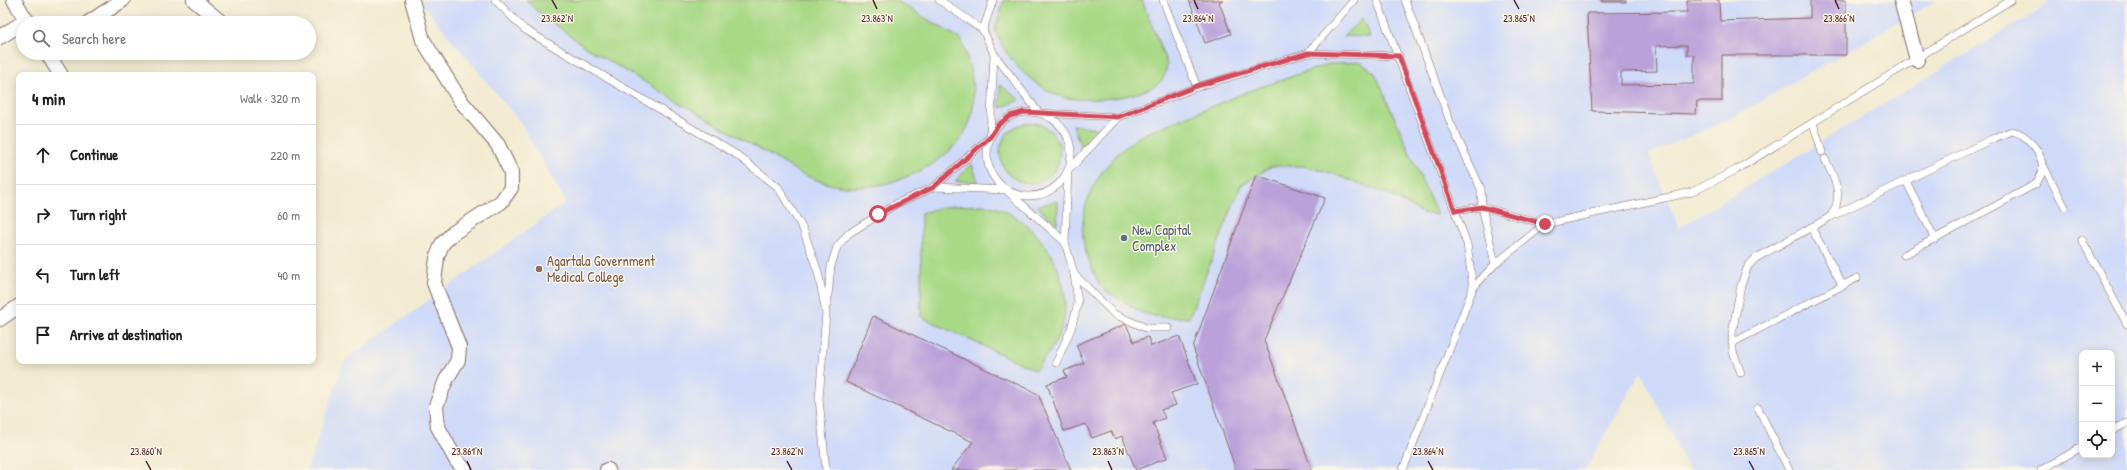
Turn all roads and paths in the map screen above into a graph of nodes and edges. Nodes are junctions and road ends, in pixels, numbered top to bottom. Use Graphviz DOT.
graph roads {
  1 [pos="14,0"];
  2 [pos="123,0"];
  3 [pos="194,0"];
  4 [pos="412,0"];
  5 [pos="495,0"];
  6 [pos="939,0"];
  7 [pos="993,0"];
  8 [pos="1163,0"];
  9 [pos="1354,0"];
  10 [pos="1377,0"];
  11 [pos="1405,0"];
  12 [pos="1902,0"];
  13 [pos="2011,0"];
  14 [pos="24,16"];
  15 [pos="99,16"];
  16 [pos="213,16"];
  17 [pos="16,28"];
  18 [pos="983,30"];
  19 [pos="0,37"];
  20 [pos="1308,53"];
  21 [pos="994,54"];
  22 [pos="1399,56"];
  23 [pos="51,60"];
  24 [pos="1917,60"];
  25 [pos="59,72"];
  26 [pos="1197,86"];
  27 [pos="1039,113"];
  28 [pos="1118,117"];
  29 [pos="1813,123"];
  30 [pos="990,137"];
  31 [pos="1822,152"];
  32 [pos="1825,159"];
  33 [pos="2042,163"];
  34 [pos="1068,171"];
  35 [pos="1906,181"];
  36 [pos="934,187"];
  37 [pos="1006,190"];
  38 [pos="1482,207"];
  39 [pos="2065,207"];
  40 [pos="1455,211"];
  41 [pos="1830,217"];
  42 [pos="1545,224"];
  43 [pos="1811,228"];
  44 [pos="1935,239"];
  45 [pos="2082,240"];
  46 [pos="1065,242"];
  47 [pos="1904,255"];
  48 [pos="1495,264"];
  49 [pos="1074,274"];
  50 [pos="1857,278"];
  51 [pos="1843,286"];
  52 [pos="1473,288"];
  53 [pos="16,308"];
  54 [pos="826,313"];
  55 [pos="0,320"];
  56 [pos="2127,324"];
  57 [pos="1168,328"];
  58 [pos="1732,343"];
  59 [pos="1056,363"];
  60 [pos="1741,373"];
  61 [pos="1758,408"];
  62 [pos="2127,423"];
  63 [pos="2115,429"];
  64 [pos="2079,450"];
  65 [pos="466,470"];
  66 [pos="826,470"];
  67 [pos="1403,470"];
  68 [pos="1789,470"];
  69 [pos="2041,470"];
  1 -- 14 [label="street"];
  2 -- 15 [label="street"];
  3 -- 16 [label="street"];
  4 -- 65 [label="street"];
  5 -- 54 [label="lane"];
  6 -- 18 [label="lane"];
  7 -- 18 [label="lane"];
  8 -- 26 [label="lane"];
  9 -- 20 [label="lane"];
  10 -- 22 [label="lane"];
  11 -- 38 [label="lane"];
  12 -- 24 [label="street"];
  13 -- 24 [label="lane"];
  17 -- 19 [label="street"];
  18 -- 21 [label="lane"];
  20 -- 22 [label="lane"];
  20 -- 26 [label="lane"];
  21 -- 27 [label="lane"];
  21 -- 30 [label="lane"];
  22 -- 40 [label="lane"];
  23 -- 25 [label="street"];
  24 -- 29 [label="lane"];
  26 -- 28 [label="lane"];
  27 -- 28 [label="lane"];
  27 -- 30 [label="lane"];
  27 -- 34 [label="lane"];
  28 -- 34 [label="lane"];
  29 -- 31 [label="lane"];
  29 -- 42 [label="lane"];
  30 -- 36 [label="lane"];
  30 -- 37 [label="lane"];
  32 -- 41 [label="lane"];
  33 -- 35 [label="lane"];
  33 -- 39 [label="lane"];
  33 -- 44 [label="lane"];
  34 -- 37 [label="lane"];
  34 -- 46 [label="lane"];
  35 -- 41 [label="lane"];
  35 -- 44 [label="lane"];
  36 -- 37 [label="lane"];
  36 -- 54 [label="lane"];
  37 -- 46 [label="lane"];
  38 -- 40 [label="lane"];
  38 -- 42 [label="lane"];
  38 -- 48 [label="lane"];
  40 -- 52 [label="lane"];
  41 -- 43 [label="lane"];
  42 -- 48 [label="lane"];
  43 -- 51 [label="lane"];
  43 -- 58 [label="lane"];
  44 -- 47 [label="lane"];
  45 -- 56 [label="lane"];
  46 -- 49 [label="lane"];
  48 -- 52 [label="lane"];
  49 -- 57 [label="lane"];
  49 -- 59 [label="lane"];
  50 -- 51 [label="lane"];
  51 -- 58 [label="lane"];
  52 -- 67 [label="lane"];
  53 -- 55 [label="street"];
  54 -- 66 [label="lane"];
  58 -- 60 [label="lane"];
  61 -- 68 [label="lane"];
  62 -- 63 [label="lane"];
  64 -- 69 [label="lane"];
}
